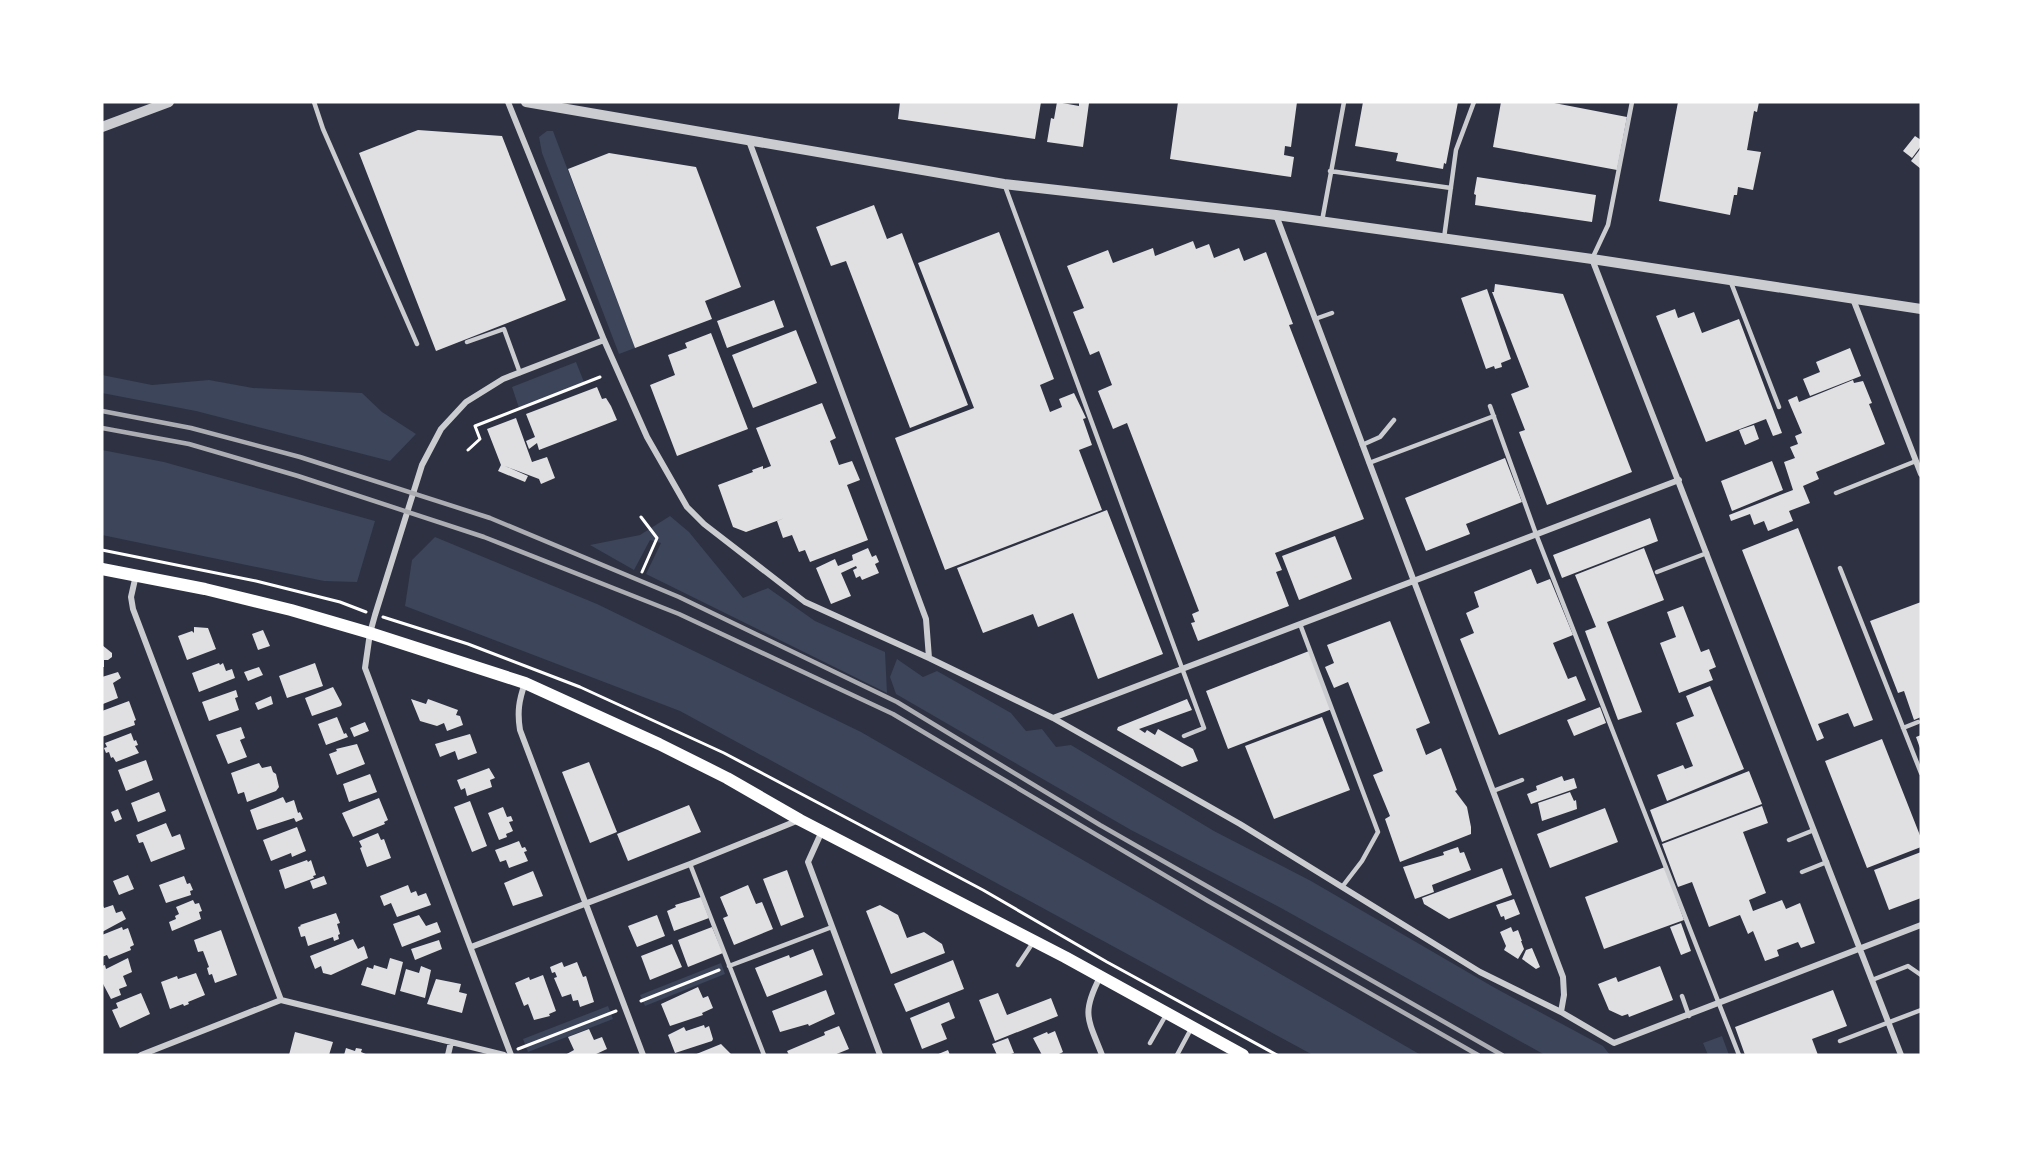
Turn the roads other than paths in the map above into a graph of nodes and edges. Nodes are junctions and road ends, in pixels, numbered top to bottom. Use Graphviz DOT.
graph roads {
  1 [pos="169,102"];
  2 [pos="314,102"];
  3 [pos="508,102"];
  4 [pos="526,102"];
  5 [pos="1344,102"];
  6 [pos="1474,102"];
  7 [pos="1632,102"];
  8 [pos="102,127"];
  9 [pos="749,141"];
  10 [pos="1330,171"];
  11 [pos="1005,184"];
  12 [pos="1451,188"];
  13 [pos="1276,214"];
  14 [pos="1322,221"];
  15 [pos="1444,238"];
  16 [pos="1592,259"];
  17 [pos="1730,280"];
  18 [pos="1852,298"];
  19 [pos="1921,309"];
  20 [pos="1332,313"];
  21 [pos="1315,319"];
  22 [pos="604,340"];
  23 [pos="466,342"];
  24 [pos="417,344"];
  25 [pos="520,373"];
  26 [pos="1490,406"];
  27 [pos="1779,407"];
  28 [pos="1494,416"];
  29 [pos="1394,420"];
  30 [pos="1362,445"];
  31 [pos="1916,461"];
  32 [pos="1369,463"];
  33 [pos="1921,474"];
  34 [pos="1679,480"];
  35 [pos="1836,493"];
  36 [pos="1536,534"];
  37 [pos="1707,553"];
  38 [pos="1840,568"];
  39 [pos="102,569"];
  40 [pos="1657,572"];
  41 [pos="136,575"];
  42 [pos="1413,581"];
  43 [pos="1300,624"];
  44 [pos="370,633"];
  45 [pos="929,658"];
  46 [pos="1182,669"];
  47 [pos="525,683"];
  48 [pos="1053,718"];
  49 [pos="1918,722"];
  50 [pos="1903,728"];
  51 [pos="1184,736"];
  52 [pos="1921,773"];
  53 [pos="1522,780"];
  54 [pos="1493,791"];
  55 [pos="800,820"];
  56 [pos="1814,830"];
  57 [pos="822,831"];
  58 [pos="1789,840"];
  59 [pos="1827,862"];
  60 [pos="690,864"];
  61 [pos="1802,872"];
  62 [pos="1342,887"];
  63 [pos="587,903"];
  64 [pos="1921,925"];
  65 [pos="832,927"];
  66 [pos="1034,941"];
  67 [pos="471,947"];
  68 [pos="1860,949"];
  69 [pos="1018,965"];
  70 [pos="729,966"];
  71 [pos="1921,975"];
  72 [pos="1100,976"];
  73 [pos="1872,980"];
  74 [pos="1682,996"];
  75 [pos="281,1000"];
  76 [pos="1719,1004"];
  77 [pos="1921,1010"];
  78 [pos="1561,1011"];
  79 [pos="1167,1013"];
  80 [pos="1689,1016"];
  81 [pos="1889,1023"];
  82 [pos="1192,1027"];
  83 [pos="1840,1041"];
  84 [pos="452,1042"];
  85 [pos="1150,1043"];
  86 [pos="141,1055"];
  87 [pos="448,1055"];
  88 [pos="504,1055"];
  89 [pos="511,1055"];
  90 [pos="642,1055"];
  91 [pos="764,1055"];
  92 [pos="880,1055"];
  93 [pos="1102,1055"];
  94 [pos="1177,1055"];
  95 [pos="1243,1055"];
  96 [pos="1739,1055"];
  97 [pos="1901,1055"];
  1 -- 8 [label="street"];
  2 -- 24 [label="lane"];
  3 -- 22 [label="street"];
  4 -- 9 [label="street"];
  5 -- 10 [label="lane"];
  6 -- 12 [label="lane"];
  7 -- 16 [label="lane"];
  9 -- 11 [label="street"];
  9 -- 45 [label="street"];
  10 -- 12 [label="lane"];
  10 -- 14 [label="lane"];
  11 -- 13 [label="street"];
  11 -- 46 [label="lane"];
  12 -- 15 [label="lane"];
  13 -- 14 [label="street"];
  13 -- 21 [label="street"];
  14 -- 15 [label="street"];
  15 -- 16 [label="street"];
  16 -- 17 [label="street"];
  16 -- 34 [label="street"];
  17 -- 18 [label="street"];
  17 -- 27 [label="lane"];
  18 -- 19 [label="street"];
  18 -- 31 [label="street"];
  20 -- 21 [label="lane"];
  21 -- 30 [label="street"];
  22 -- 25 [label="street"];
  22 -- 45 [label="street"];
  23 -- 25 [label="lane"];
  25 -- 44 [label="street"];
  26 -- 28 [label="lane"];
  28 -- 32 [label="lane"];
  28 -- 36 [label="lane"];
  29 -- 30 [label="lane"];
  30 -- 32 [label="street"];
  31 -- 33 [label="street"];
  31 -- 35 [label="lane"];
  32 -- 42 [label="street"];
  34 -- 36 [label="street"];
  34 -- 37 [label="street"];
  36 -- 42 [label="street"];
  36 -- 76 [label="lane"];
  37 -- 40 [label="lane"];
  37 -- 56 [label="street"];
  38 -- 50 [label="lane"];
  39 -- 41 [label="main road"];
  41 -- 44 [label="main road"];
  41 -- 75 [label="street"];
  42 -- 43 [label="street"];
  42 -- 54 [label="street"];
  43 -- 46 [label="street"];
  43 -- 62 [label="lane"];
  44 -- 47 [label="main road"];
  44 -- 67 [label="street"];
  45 -- 48 [label="street"];
  46 -- 48 [label="street"];
  46 -- 51 [label="lane"];
  47 -- 55 [label="main road"];
  47 -- 63 [label="street"];
  48 -- 62 [label="street"];
  49 -- 50 [label="lane"];
  50 -- 52 [label="lane"];
  53 -- 54 [label="lane"];
  54 -- 78 [label="street"];
  55 -- 57 [label="main road"];
  55 -- 60 [label="street"];
  56 -- 58 [label="lane"];
  56 -- 59 [label="street"];
  57 -- 65 [label="street"];
  57 -- 66 [label="main road"];
  59 -- 61 [label="lane"];
  59 -- 68 [label="street"];
  60 -- 63 [label="street"];
  60 -- 70 [label="lane"];
  62 -- 78 [label="street"];
  63 -- 67 [label="street"];
  63 -- 90 [label="street"];
  64 -- 68 [label="street"];
  65 -- 70 [label="lane"];
  65 -- 92 [label="street"];
  66 -- 69 [label="lane"];
  66 -- 72 [label="main road"];
  67 -- 89 [label="street"];
  68 -- 73 [label="street"];
  68 -- 76 [label="street"];
  70 -- 91 [label="lane"];
  71 -- 73 [label="lane"];
  72 -- 79 [label="main road"];
  72 -- 93 [label="street"];
  73 -- 81 [label="street"];
  74 -- 80 [label="lane"];
  75 -- 84 [label="street"];
  75 -- 86 [label="street"];
  76 -- 80 [label="street"];
  76 -- 96 [label="lane"];
  77 -- 81 [label="lane"];
  78 -- 80 [label="street"];
  79 -- 82 [label="main road"];
  79 -- 85 [label="lane"];
  81 -- 83 [label="lane"];
  81 -- 97 [label="street"];
  82 -- 94 [label="lane"];
  82 -- 95 [label="main road"];
  84 -- 87 [label="street"];
  84 -- 88 [label="street"];
}
